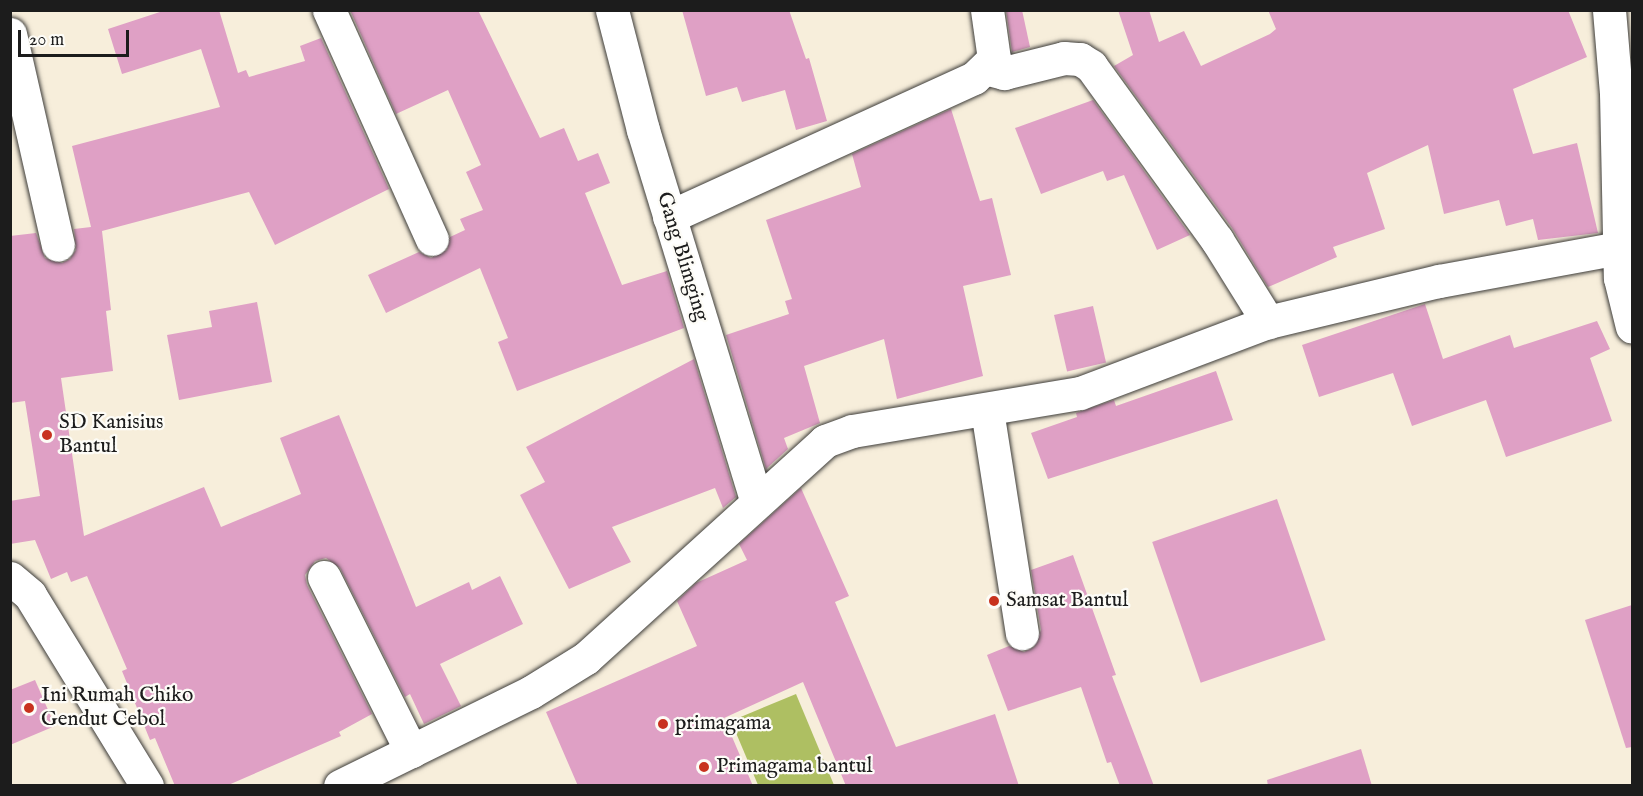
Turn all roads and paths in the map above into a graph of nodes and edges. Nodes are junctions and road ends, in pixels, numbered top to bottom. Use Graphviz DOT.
graph roads {
  1 [pos="329,10"];
  2 [pos="612,10"];
  3 [pos="987,10"];
  4 [pos="1609,10"];
  5 [pos="10,34"];
  6 [pos="985,68"];
  7 [pos="1625,209"];
  8 [pos="669,217"];
  9 [pos="432,239"];
  10 [pos="58,245"];
  11 [pos="1619,248"];
  12 [pos="1268,322"];
  13 [pos="1632,327"];
  14 [pos="987,410"];
  15 [pos="757,502"];
  16 [pos="324,577"];
  17 [pos="10,578"];
  18 [pos="1022,633"];
  19 [pos="411,751"];
  20 [pos="147,786"];
  21 [pos="340,786"];
  1 -- 9 [label="street"];
  2 -- 8 [label="street, Gang Blimging"];
  3 -- 6 [label="street"];
  4 -- 7 [label="street"];
  5 -- 10 [label="street"];
  6 -- 8 [label="street"];
  6 -- 12 [label="street"];
  7 -- 11 [label="street"];
  8 -- 15 [label="street, Gang Blimging"];
  11 -- 12 [label="street"];
  11 -- 13 [label="street"];
  12 -- 14 [label="street"];
  14 -- 15 [label="street"];
  14 -- 18 [label="street"];
  15 -- 19 [label="street"];
  16 -- 19 [label="street"];
  17 -- 20 [label="street"];
  19 -- 21 [label="street"];
}
